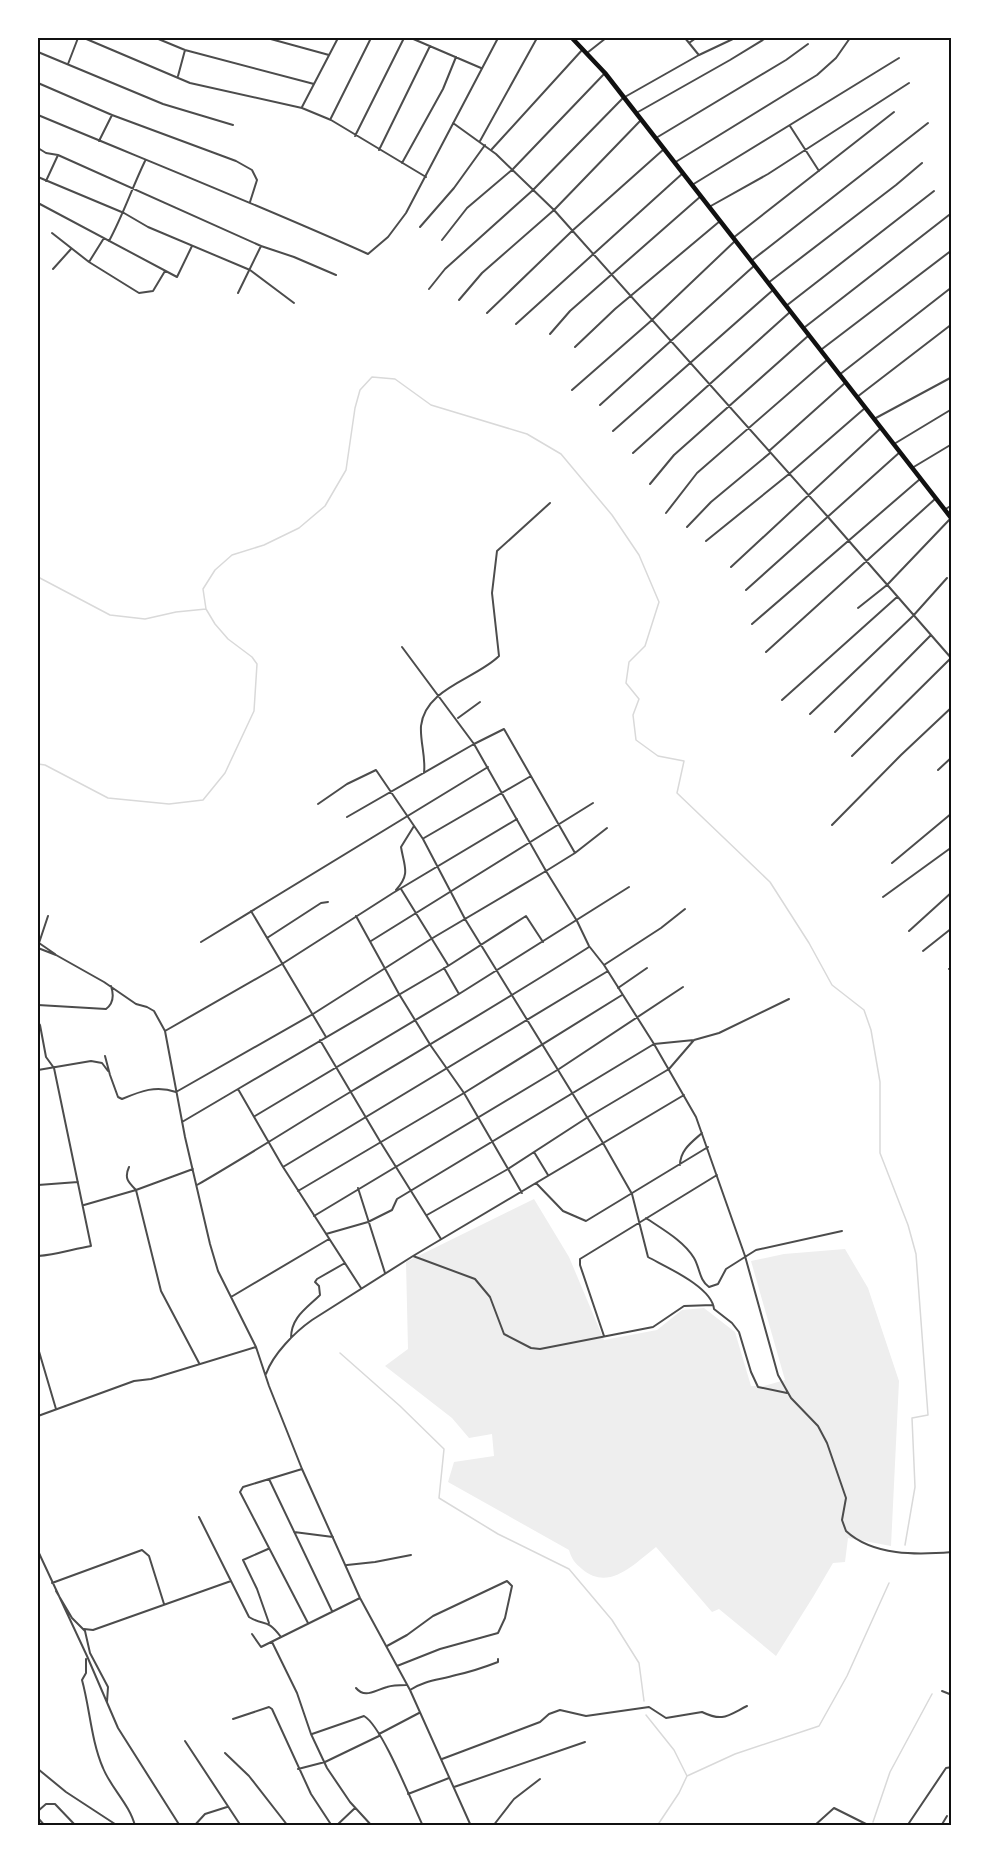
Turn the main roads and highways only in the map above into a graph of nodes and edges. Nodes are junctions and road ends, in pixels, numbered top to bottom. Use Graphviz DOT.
graph roads {
  1 [pos="572,38"];
  2 [pos="951,519"];
  1 -- 2 [label="highway"];
}
